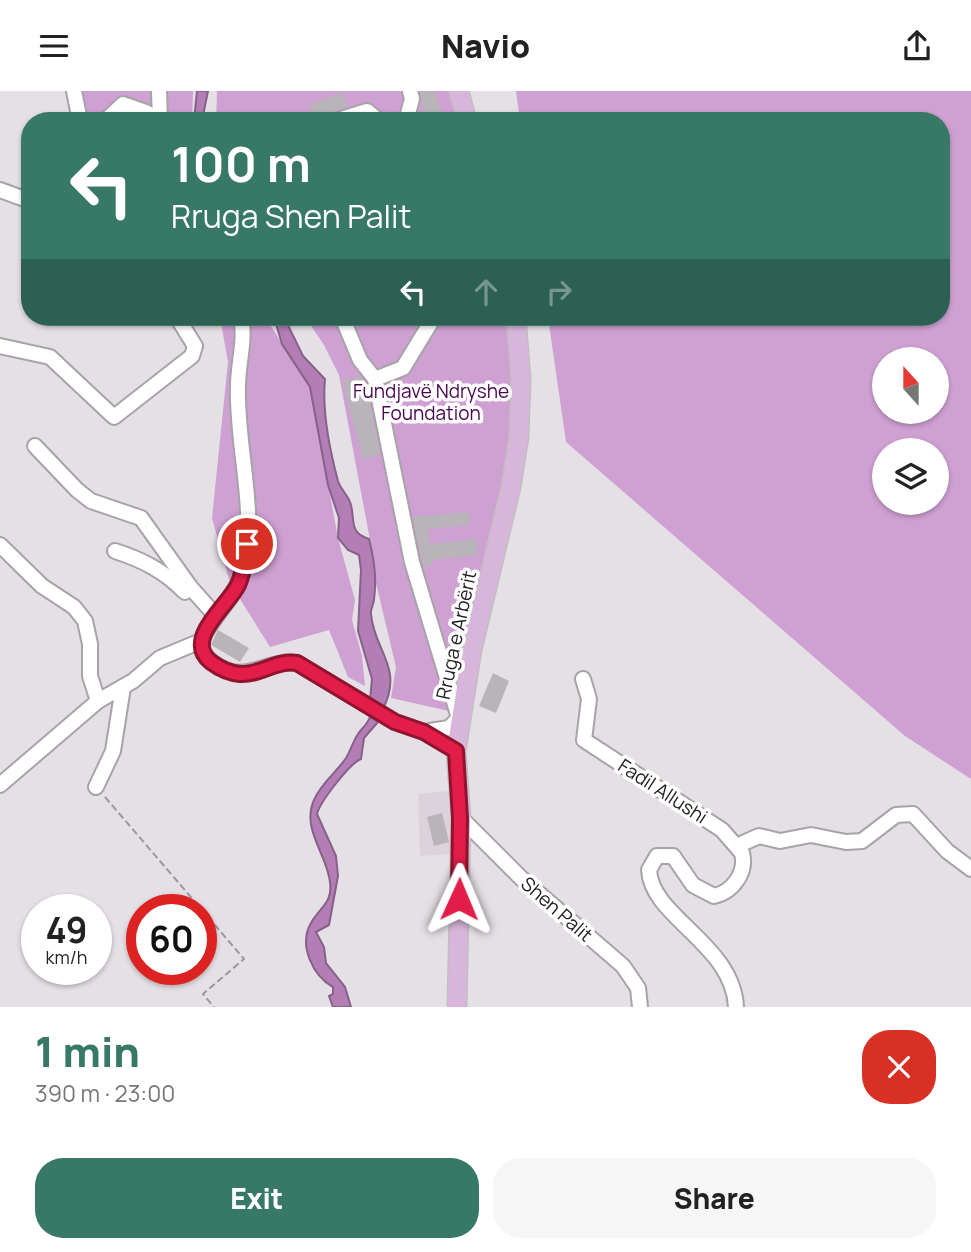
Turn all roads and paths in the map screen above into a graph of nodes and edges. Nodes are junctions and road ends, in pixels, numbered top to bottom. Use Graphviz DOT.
graph roads {
  1 [pos="74,91"];
  2 [pos="159,91"];
  3 [pos="410,91"];
  4 [pos="459,91"];
  5 [pos="78,112"];
  6 [pos="115,112"];
  7 [pos="146,112"];
  8 [pos="159,112"];
  9 [pos="406,112"];
  10 [pos="465,112"];
  11 [pos="0,190"];
  12 [pos="21,198"];
  13 [pos="183,326"];
  14 [pos="243,326"];
  15 [pos="346,326"];
  16 [pos="429,326"];
  17 [pos="517,326"];
  18 [pos="0,347"];
  19 [pos="375,379"];
  20 [pos="35,446"];
  21 [pos="0,545"];
  22 [pos="115,551"];
  23 [pos="213,619"];
  24 [pos="201,641"];
  25 [pos="471,657"];
  26 [pos="442,661"];
  27 [pos="583,678"];
  28 [pos="123,687"];
  29 [pos="98,701"];
  30 [pos="459,718"];
  31 [pos="424,732"];
  32 [pos="456,751"];
  33 [pos="0,785"];
  34 [pos="96,786"];
  35 [pos="459,792"];
  36 [pos="460,818"];
  37 [pos="739,845"];
  38 [pos="971,869"];
  39 [pos="214,1007"];
  40 [pos="457,1007"];
  41 [pos="640,1007"];
  42 [pos="736,1007"];
  1 -- 5 [label="street"];
  2 -- 8 [label="street"];
  3 -- 9 [label="street"];
  4 -- 10 [label="main road"];
  6 -- 7 [label="street"];
  11 -- 12 [label="street"];
  13 -- 18 [label="street"];
  14 -- 23 [label="street"];
  15 -- 19 [label="street"];
  16 -- 19 [label="street"];
  17 -- 25 [label="main road, Rruga e Arbërit"];
  19 -- 26 [label="street"];
  20 -- 23 [label="street"];
  21 -- 29 [label="street"];
  22 -- 23 [label="street"];
  23 -- 24 [label="street"];
  24 -- 28 [label="street"];
  24 -- 31 [label="street"];
  25 -- 26 [label="street"];
  25 -- 30 [label="main road, Rruga e Arbërit"];
  26 -- 30 [label="street"];
  27 -- 37 [label="street, Fadil Allushi"];
  28 -- 29 [label="street"];
  28 -- 34 [label="street"];
  29 -- 33 [label="street"];
  30 -- 31 [label="street"];
  30 -- 32 [label="main road, Rruga e Arbërit"];
  31 -- 32 [label="street"];
  31 -- 35 [label="street"];
  32 -- 35 [label="main road, Rruga e Arbërit"];
  34 -- 39 [label="path"];
  35 -- 36 [label="main road, Rruga e Arbërit"];
  36 -- 40 [label="main road, Rruga e Arbërit"];
  36 -- 41 [label="street, Shen Palit"];
  37 -- 38 [label="street"];
  37 -- 42 [label="street"];
}
